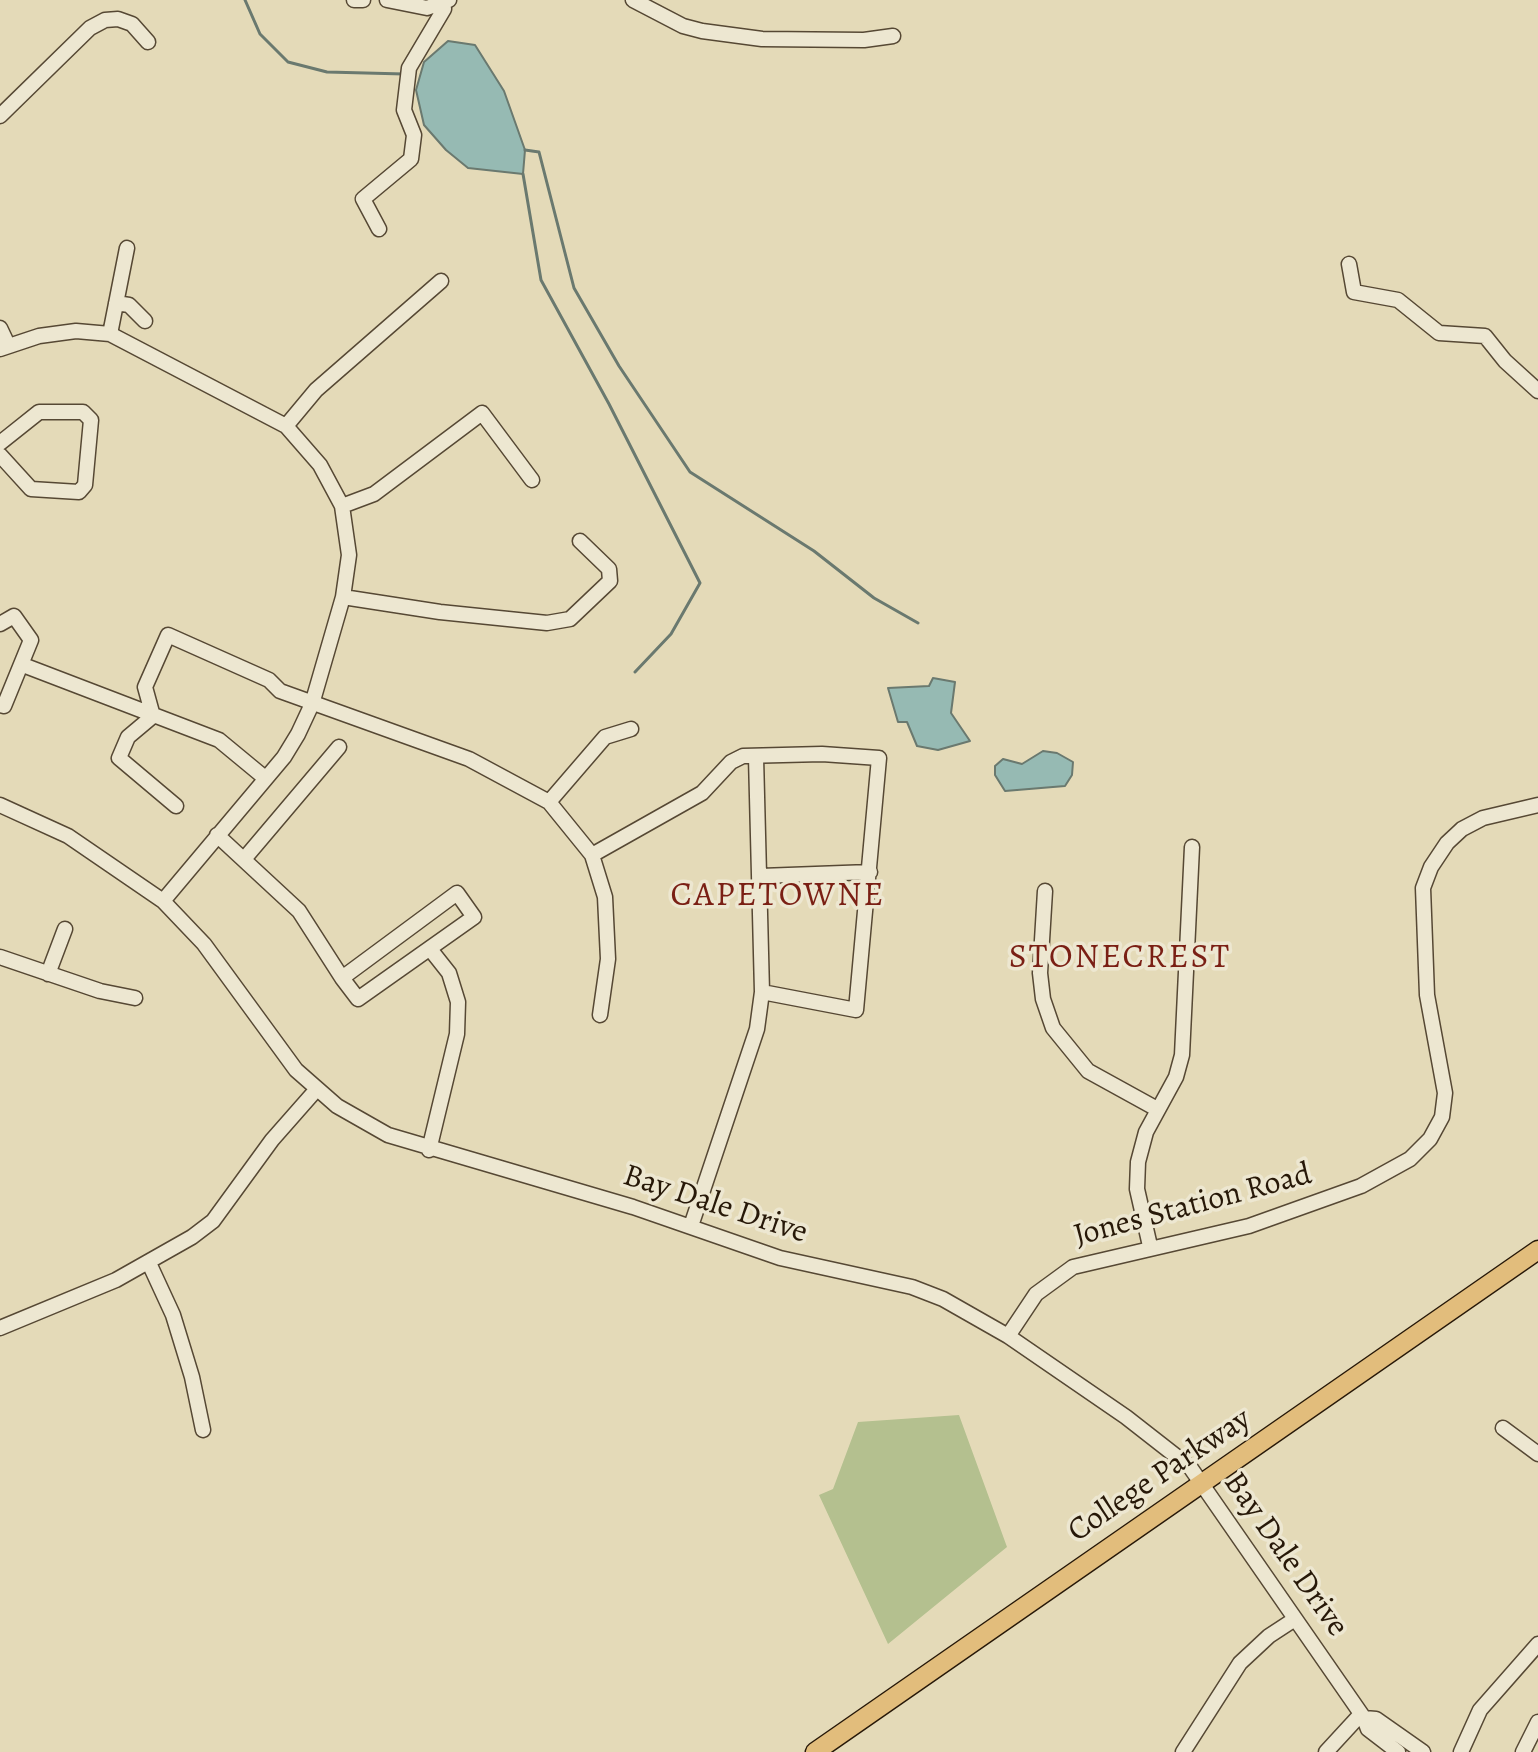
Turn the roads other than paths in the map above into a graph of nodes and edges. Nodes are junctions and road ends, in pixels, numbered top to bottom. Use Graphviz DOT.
graph roads {
  1 [pos="354,0"];
  2 [pos="363,0"];
  3 [pos="387,0"];
  4 [pos="633,0"];
  5 [pos="446,1"];
  6 [pos="893,36"];
  7 [pos="148,42"];
  8 [pos="0,116"];
  9 [pos="379,229"];
  10 [pos="127,248"];
  11 [pos="1349,264"];
  12 [pos="441,281"];
  13 [pos="116,303"];
  14 [pos="145,321"];
  15 [pos="0,328"];
  16 [pos="110,334"];
  17 [pos="4,347"];
  18 [pos="1538,391"];
  19 [pos="286,426"];
  20 [pos="0,443"];
  21 [pos="0,455"];
  22 [pos="532,480"];
  23 [pos="342,506"];
  24 [pos="580,541"];
  25 [pos="343,597"];
  26 [pos="0,624"];
  27 [pos="23,665"];
  28 [pos="312,704"];
  29 [pos="0,705"];
  30 [pos="153,716"];
  31 [pos="631,729"];
  32 [pos="339,747"];
  33 [pos="756,757"];
  34 [pos="265,778"];
  35 [pos="549,802"];
  36 [pos="0,805"];
  37 [pos="1538,805"];
  38 [pos="176,806"];
  39 [pos="217,835"];
  40 [pos="1192,847"];
  41 [pos="592,855"];
  42 [pos="245,858"];
  43 [pos="870,872"];
  44 [pos="761,876"];
  45 [pos="1045,891"];
  46 [pos="163,901"];
  47 [pos="65,929"];
  48 [pos="430,949"];
  49 [pos="0,957"];
  50 [pos="48,974"];
  51 [pos="342,978"];
  52 [pos="762,992"];
  53 [pos="135,998"];
  54 [pos="600,1015"];
  55 [pos="316,1090"];
  56 [pos="1157,1109"];
  57 [pos="429,1150"];
  58 [pos="691,1226"];
  59 [pos="1150,1246"];
  60 [pos="1538,1250"];
  61 [pos="149,1263"];
  62 [pos="0,1328"];
  63 [pos="1008,1336"];
  64 [pos="1503,1428"];
  65 [pos="203,1430"];
  66 [pos="1538,1454"];
  67 [pos="1202,1483"];
  68 [pos="1295,1619"];
  69 [pos="1538,1644"];
  70 [pos="1362,1716"];
  71 [pos="1538,1722"];
  72 [pos="815,1752"];
  73 [pos="1183,1752"];
  74 [pos="1326,1752"];
  75 [pos="1398,1752"];
  76 [pos="1423,1752"];
  77 [pos="1461,1752"];
  78 [pos="1523,1752"];
  1 -- 2 [label="street"];
  3 -- 5 [label="street"];
  4 -- 6 [label="street"];
  5 -- 9 [label="street"];
  7 -- 8 [label="street"];
  10 -- 13 [label="street"];
  11 -- 18 [label="street"];
  12 -- 19 [label="street"];
  13 -- 14 [label="street"];
  13 -- 16 [label="street"];
  15 -- 17 [label="street"];
  16 -- 17 [label="street"];
  16 -- 19 [label="street"];
  19 -- 23 [label="street"];
  20 -- 21 [label="street"];
  22 -- 23 [label="street"];
  23 -- 25 [label="street"];
  24 -- 25 [label="street"];
  25 -- 28 [label="street"];
  26 -- 27 [label="street"];
  27 -- 29 [label="street"];
  27 -- 30 [label="street"];
  28 -- 30 [label="street"];
  28 -- 34 [label="street"];
  28 -- 35 [label="street"];
  30 -- 34 [label="street"];
  30 -- 38 [label="street"];
  31 -- 35 [label="street"];
  32 -- 42 [label="street"];
  33 -- 41 [label="street"];
  33 -- 43 [label="street"];
  33 -- 44 [label="street"];
  34 -- 39 [label="street"];
  35 -- 41 [label="street"];
  36 -- 46 [label="street, Bay Dale Drive"];
  37 -- 59 [label="street, Jones Station Road"];
  39 -- 42 [label="street"];
  39 -- 46 [label="street"];
  40 -- 56 [label="street"];
  41 -- 54 [label="street"];
  42 -- 51 [label="street"];
  43 -- 44 [label="street"];
  43 -- 52 [label="street"];
  44 -- 52 [label="street"];
  45 -- 56 [label="street"];
  46 -- 55 [label="street, Bay Dale Drive"];
  47 -- 50 [label="street"];
  48 -- 51 [label="street"];
  48 -- 51 [label="street"];
  48 -- 57 [label="street"];
  49 -- 50 [label="street"];
  50 -- 53 [label="street"];
  52 -- 58 [label="street"];
  55 -- 57 [label="street, Bay Dale Drive"];
  55 -- 61 [label="street"];
  56 -- 59 [label="street"];
  57 -- 58 [label="street, Bay Dale Drive"];
  58 -- 63 [label="street, Bay Dale Drive"];
  59 -- 63 [label="street, Jones Station Road"];
  60 -- 67 [label="main road, College Parkway"];
  61 -- 62 [label="street"];
  61 -- 65 [label="street"];
  63 -- 67 [label="street, Bay Dale Drive"];
  64 -- 66 [label="street"];
  67 -- 68 [label="street, Bay Dale Drive"];
  67 -- 72 [label="main road, College Parkway"];
  68 -- 70 [label="street, Bay Dale Drive"];
  68 -- 73 [label="street"];
  69 -- 77 [label="street"];
  70 -- 74 [label="street"];
  70 -- 75 [label="street, Bay Dale Drive"];
  70 -- 76 [label="street, Bay Dale Drive"];
  71 -- 78 [label="street"];
}
